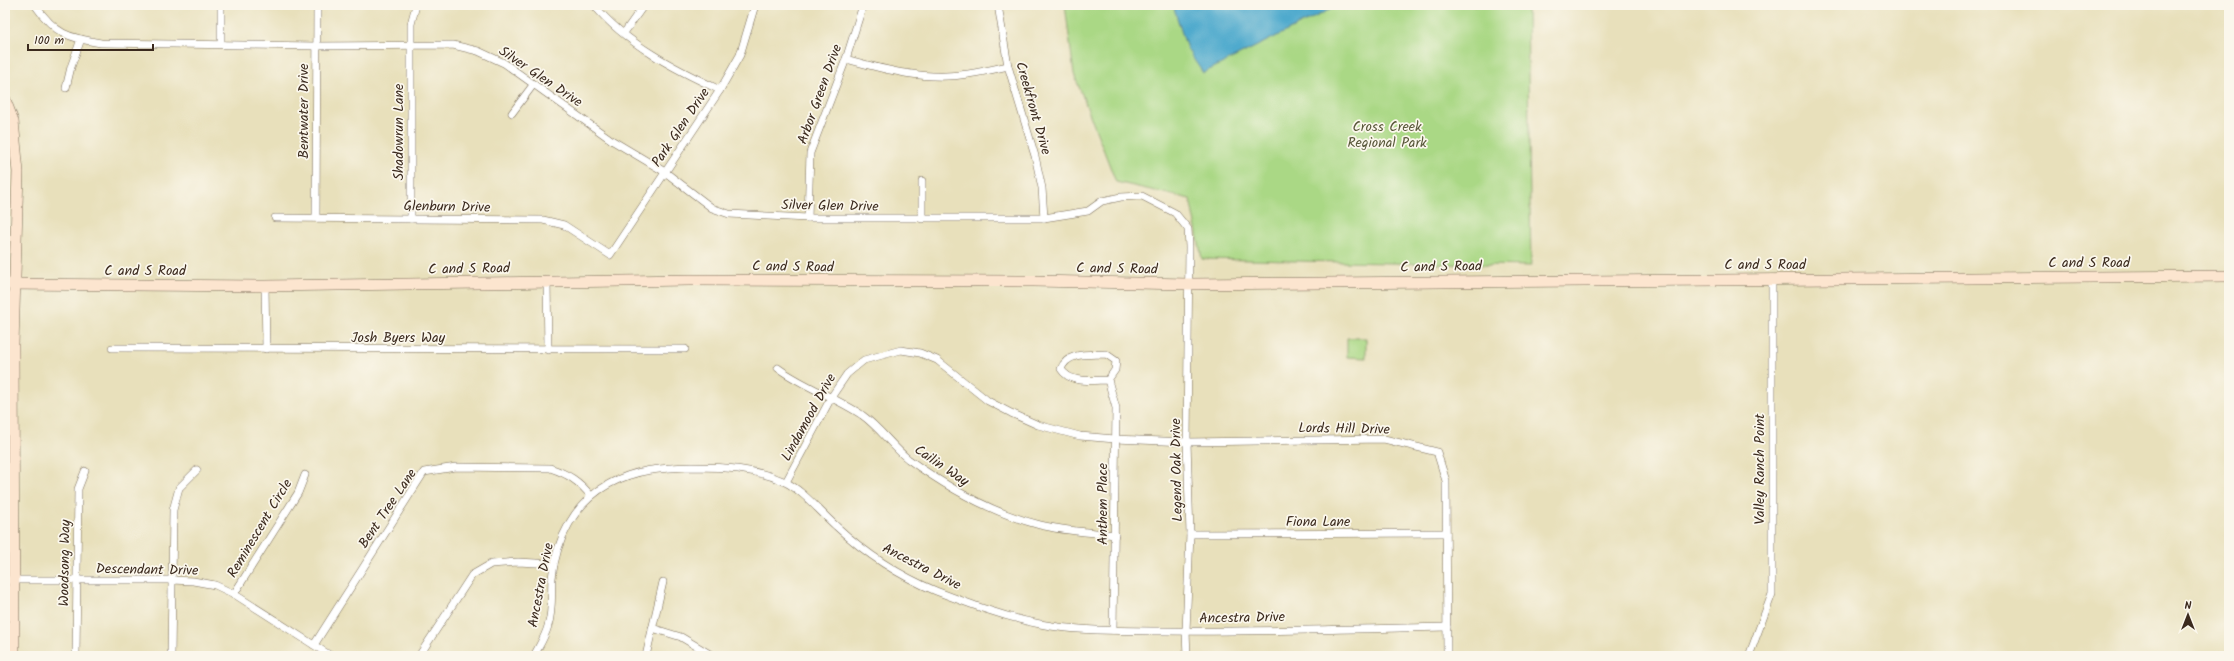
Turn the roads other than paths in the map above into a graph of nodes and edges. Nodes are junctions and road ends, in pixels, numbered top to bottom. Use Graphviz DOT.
graph roads {
  1 [pos="34,5"];
  2 [pos="221,5"];
  3 [pos="317,5"];
  4 [pos="416,5"];
  5 [pos="594,5"];
  6 [pos="644,5"];
  7 [pos="756,5"];
  8 [pos="863,5"];
  9 [pos="998,5"];
  10 [pos="624,33"];
  11 [pos="81,39"];
  12 [pos="221,44"];
  13 [pos="412,45"];
  14 [pos="317,46"];
  15 [pos="846,59"];
  16 [pos="1008,66"];
  17 [pos="533,86"];
  18 [pos="66,88"];
  19 [pos="720,90"];
  20 [pos="5,100"];
  21 [pos="512,113"];
  22 [pos="665,172"];
  23 [pos="922,181"];
  24 [pos="275,218"];
  25 [pos="316,218"];
  26 [pos="808,218"];
  27 [pos="1044,218"];
  28 [pos="411,219"];
  29 [pos="922,219"];
  30 [pos="610,255"];
  31 [pos="2229,276"];
  32 [pos="1772,278"];
  33 [pos="547,282"];
  34 [pos="10,284"];
  35 [pos="1190,284"];
  36 [pos="265,286"];
  37 [pos="9,345"];
  38 [pos="112,348"];
  39 [pos="266,349"];
  40 [pos="685,349"];
  41 [pos="548,350"];
  42 [pos="9,364"];
  43 [pos="778,368"];
  44 [pos="1108,380"];
  45 [pos="832,396"];
  46 [pos="1115,439"];
  47 [pos="1187,442"];
  48 [pos="197,470"];
  49 [pos="85,471"];
  50 [pos="10,473"];
  51 [pos="305,475"];
  52 [pos="786,482"];
  53 [pos="591,496"];
  54 [pos="1446,533"];
  55 [pos="1190,534"];
  56 [pos="1115,535"];
  57 [pos="554,564"];
  58 [pos="9,580"];
  59 [pos="76,580"];
  60 [pos="171,580"];
  61 [pos="664,582"];
  62 [pos="234,594"];
  63 [pos="1446,627"];
  64 [pos="652,628"];
  65 [pos="1113,630"];
  66 [pos="1186,631"];
  67 [pos="314,645"];
  68 [pos="14,656"];
  69 [pos="76,656"];
  70 [pos="171,656"];
  71 [pos="331,656"];
  72 [pos="419,656"];
  73 [pos="534,656"];
  74 [pos="646,656"];
  75 [pos="713,656"];
  76 [pos="1187,656"];
  77 [pos="1447,656"];
  78 [pos="1749,656"];
  1 -- 11 [label="street, Silver Glen Drive"];
  2 -- 12 [label="street"];
  3 -- 14 [label="street, Bentwater Drive"];
  4 -- 13 [label="street, Shadowrun Lane"];
  5 -- 10 [label="street"];
  6 -- 10 [label="street"];
  7 -- 19 [label="street, Park Glen Drive"];
  8 -- 15 [label="street, Arbor Green Drive"];
  9 -- 16 [label="street, Creekfront Drive"];
  10 -- 19 [label="street"];
  11 -- 12 [label="street, Silver Glen Drive"];
  11 -- 18 [label="street"];
  12 -- 14 [label="street, Silver Glen Drive"];
  13 -- 14 [label="street, Silver Glen Drive"];
  13 -- 17 [label="street, Silver Glen Drive"];
  13 -- 28 [label="street, Shadowrun Lane"];
  14 -- 25 [label="street, Bentwater Drive"];
  15 -- 16 [label="street"];
  15 -- 26 [label="street, Arbor Green Drive"];
  16 -- 27 [label="street, Creekfront Drive"];
  17 -- 21 [label="street"];
  17 -- 22 [label="street, Silver Glen Drive"];
  19 -- 22 [label="street, Park Glen Drive"];
  20 -- 34 [label="main road"];
  22 -- 26 [label="street, Silver Glen Drive"];
  22 -- 30 [label="street, Park Glen Drive"];
  23 -- 29 [label="street"];
  24 -- 25 [label="street, Glenburn Drive"];
  25 -- 28 [label="street, Glenburn Drive"];
  26 -- 29 [label="street, Silver Glen Drive"];
  27 -- 29 [label="street, Silver Glen Drive"];
  27 -- 35 [label="street, Silver Glen Drive"];
  28 -- 30 [label="street, Glenburn Drive"];
  31 -- 32 [label="main road, C and S Road"];
  32 -- 35 [label="main road, C and S Road"];
  32 -- 78 [label="street, Valley Ranch Point"];
  33 -- 35 [label="main road, C and S Road"];
  33 -- 36 [label="main road, C and S Road"];
  33 -- 41 [label="street"];
  34 -- 36 [label="main road, C and S Road"];
  34 -- 37 [label="main road"];
  35 -- 47 [label="street, Legend Oak Drive"];
  36 -- 39 [label="street"];
  37 -- 42 [label="main road"];
  38 -- 39 [label="street, Josh Byers Way"];
  39 -- 41 [label="street, Josh Byers Way"];
  40 -- 41 [label="street, Josh Byers Way"];
  42 -- 50 [label="main road"];
  43 -- 45 [label="street, Cailin Way"];
  44 -- 44 [label="street"];
  44 -- 46 [label="street, Anthem Place"];
  45 -- 46 [label="street, Lindamood Drive"];
  45 -- 52 [label="street, Lindamood Drive"];
  45 -- 56 [label="street, Cailin Way"];
  46 -- 47 [label="street, Lindamood Drive"];
  46 -- 56 [label="street, Anthem Place"];
  47 -- 54 [label="street, Lords Hill Drive"];
  47 -- 55 [label="street, Legend Oak Drive"];
  48 -- 60 [label="street"];
  49 -- 59 [label="street, Woodsong Way"];
  50 -- 58 [label="main road"];
  51 -- 62 [label="street, Reminescent Circle"];
  52 -- 53 [label="street, Ancestra Drive"];
  52 -- 65 [label="street, Ancestra Drive"];
  53 -- 57 [label="street, Ancestra Drive"];
  53 -- 67 [label="street, Bent Tree Lane"];
  54 -- 55 [label="street, Fiona Lane"];
  54 -- 63 [label="street, Lords Hill Drive"];
  55 -- 66 [label="street, Legend Oak Drive"];
  56 -- 65 [label="street, Anthem Place"];
  57 -- 72 [label="street"];
  57 -- 73 [label="street, Ancestra Drive"];
  58 -- 59 [label="street, Descendant Drive"];
  58 -- 68 [label="main road"];
  59 -- 60 [label="street, Descendant Drive"];
  59 -- 69 [label="street, Woodsong Way"];
  60 -- 62 [label="street, Descendant Drive"];
  60 -- 70 [label="street"];
  61 -- 64 [label="street"];
  62 -- 67 [label="street, Descendant Drive"];
  63 -- 66 [label="street, Ancestra Drive"];
  63 -- 77 [label="street, Lords Hill Drive"];
  64 -- 74 [label="street"];
  64 -- 75 [label="street"];
  65 -- 66 [label="street, Ancestra Drive"];
  66 -- 76 [label="street, Legend Oak Drive"];
  67 -- 71 [label="street, Descendant Drive"];
}
